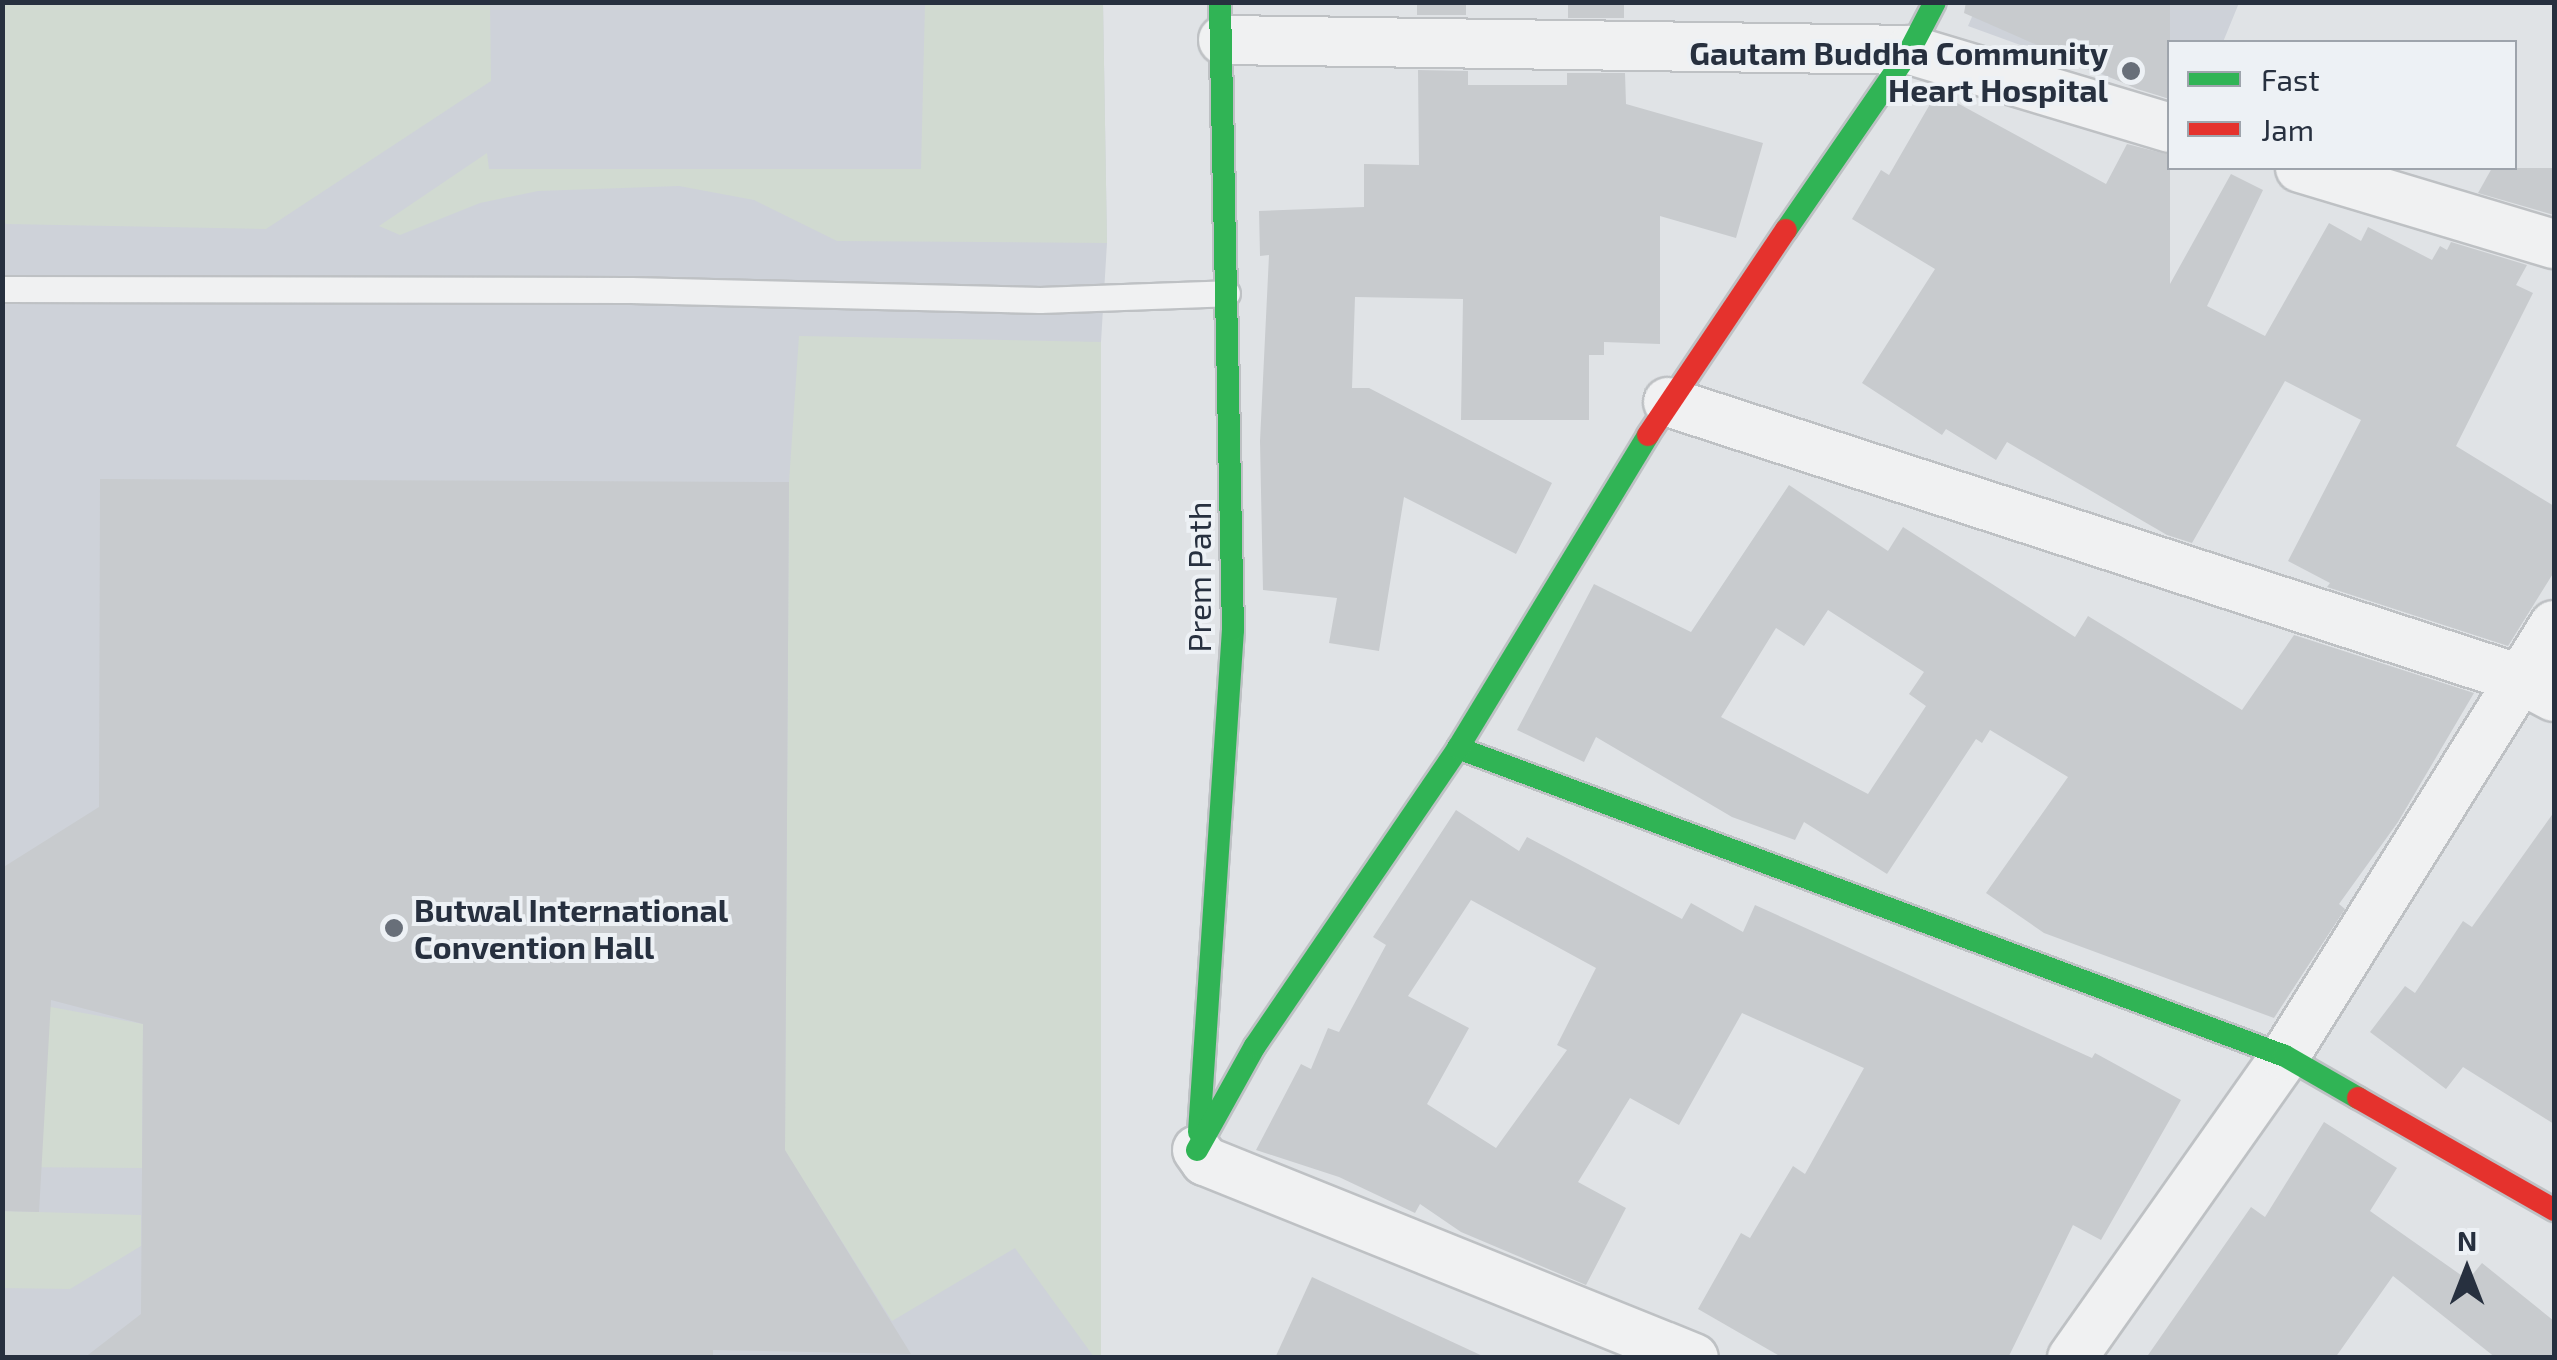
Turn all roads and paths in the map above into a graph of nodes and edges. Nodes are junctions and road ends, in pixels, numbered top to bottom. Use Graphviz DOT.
graph roads {
  1 [pos="1935,2"];
  2 [pos="1221,21"];
  3 [pos="1910,50"];
  4 [pos="2167,127"];
  5 [pos="2307,170"];
  6 [pos="2554,244"];
  7 [pos="2,290"];
  8 [pos="1227,293"];
  9 [pos="1668,402"];
  10 [pos="2554,626"];
  11 [pos="2537,688"];
  12 [pos="1458,748"];
  13 [pos="2284,1056"];
  14 [pos="1198,1150"];
  15 [pos="2554,1210"];
  16 [pos="1694,1358"];
  17 [pos="2072,1358"];
  1 -- 3 [label="street"];
  2 -- 3 [label="street"];
  2 -- 8 [label="street, Prem Path"];
  3 -- 4 [label="street"];
  3 -- 9 [label="street"];
  5 -- 6 [label="street"];
  7 -- 8 [label="lane"];
  8 -- 14 [label="street, Prem Path"];
  9 -- 11 [label="street"];
  9 -- 12 [label="street"];
  10 -- 11 [label="street"];
  11 -- 13 [label="street"];
  12 -- 13 [label="street"];
  12 -- 14 [label="street"];
  13 -- 15 [label="street"];
  13 -- 17 [label="street"];
  14 -- 16 [label="street"];
}
